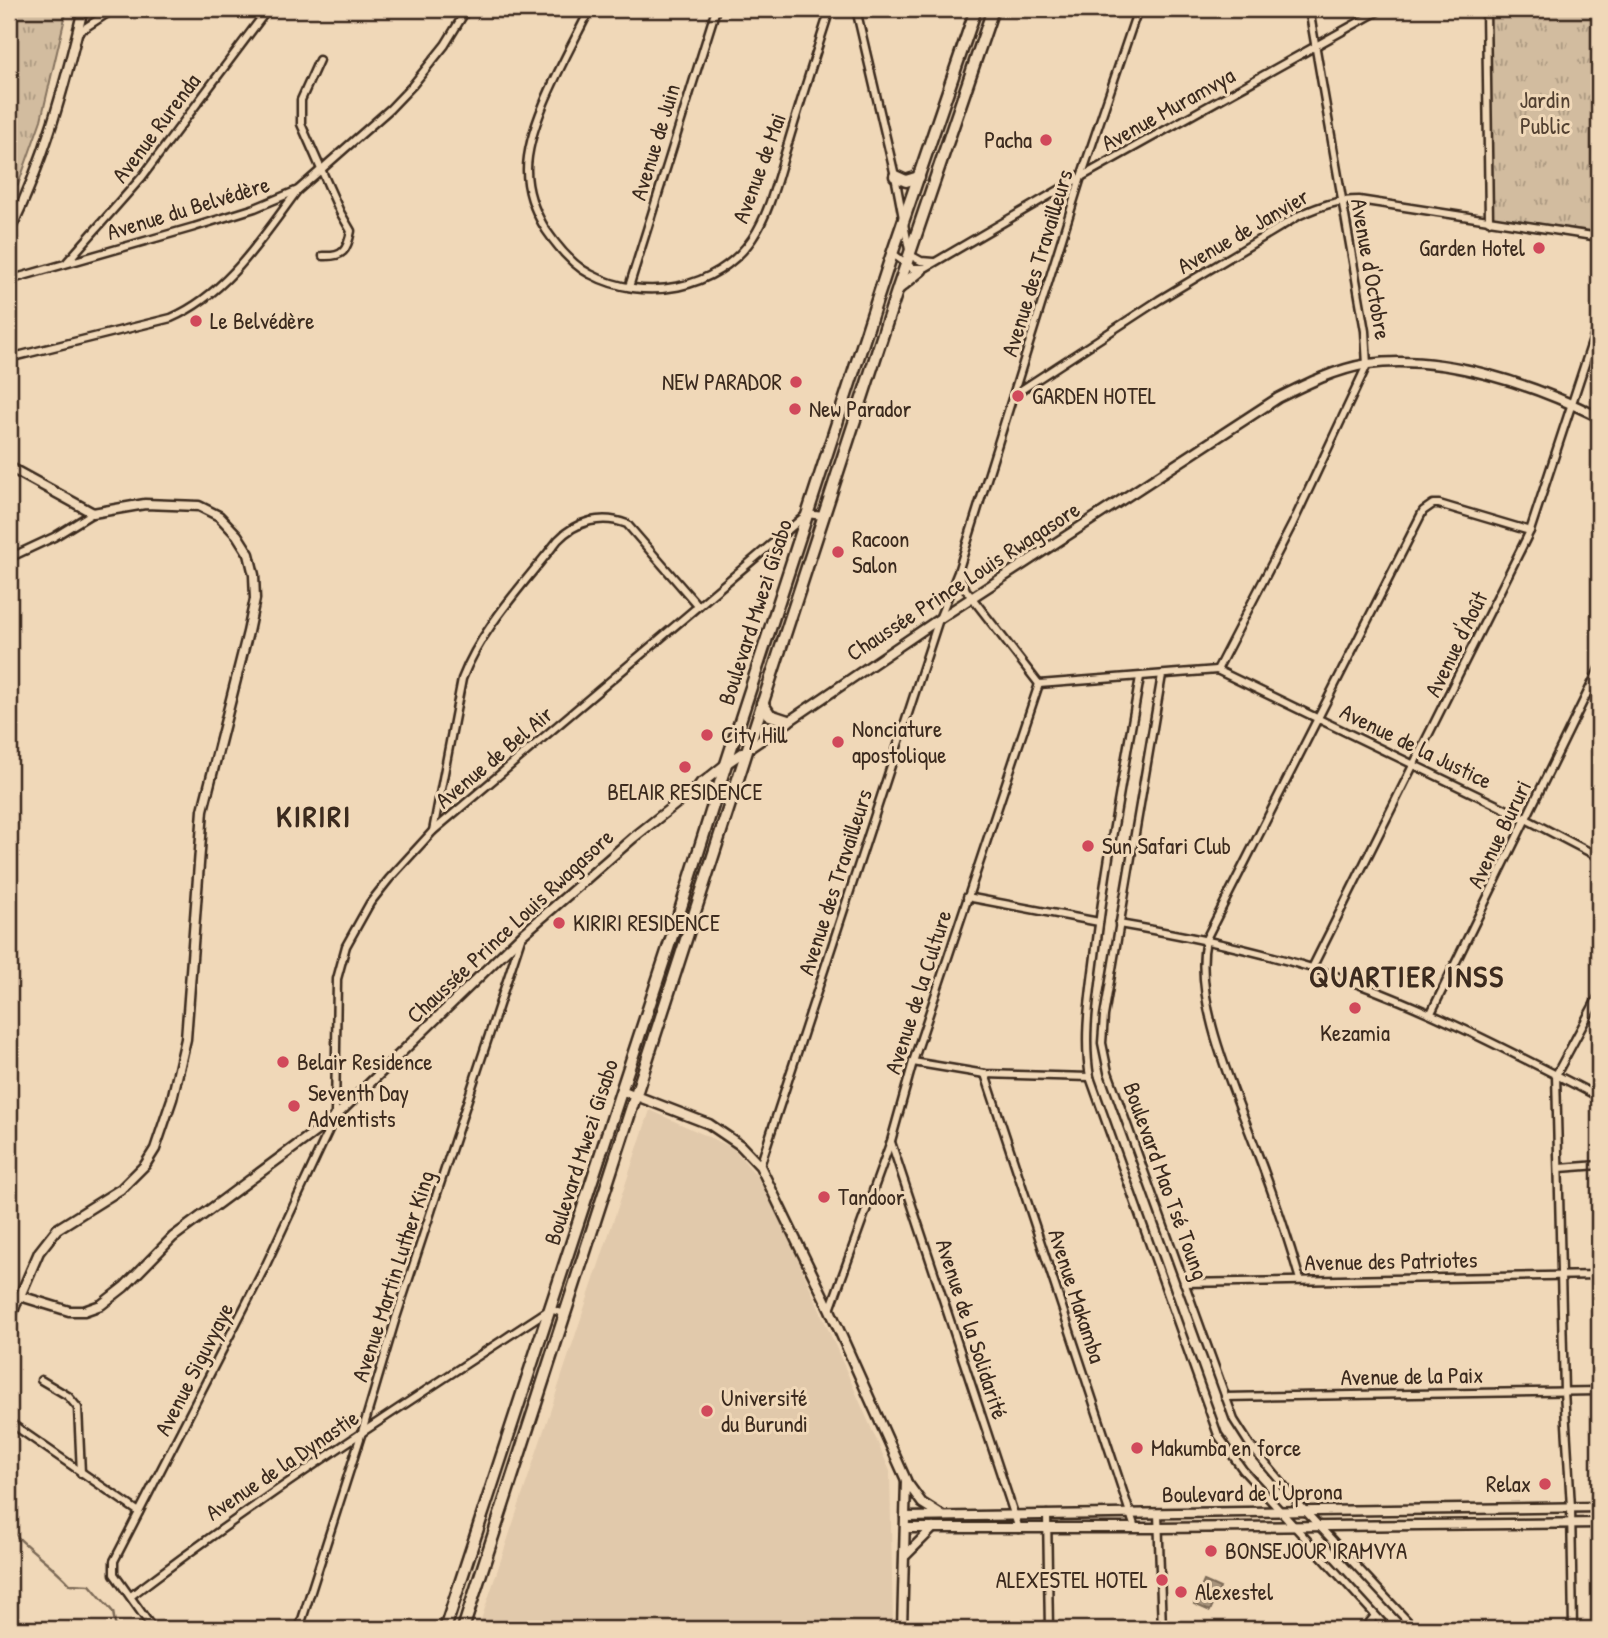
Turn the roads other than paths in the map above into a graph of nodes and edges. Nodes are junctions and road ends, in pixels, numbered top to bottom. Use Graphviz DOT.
graph roads {
  1 [pos="83,9"];
  2 [pos="114,9"];
  3 [pos="268,9"];
  4 [pos="467,9"];
  5 [pos="590,9"];
  6 [pos="716,9"];
  7 [pos="830,9"];
  8 [pos="856,9"];
  9 [pos="976,9"];
  10 [pos="992,9"];
  11 [pos="1138,9"];
  12 [pos="1310,9"];
  13 [pos="1382,9"];
  14 [pos="1486,9"];
  15 [pos="77,33"];
  16 [pos="1316,46"];
  17 [pos="319,60"];
  18 [pos="323,170"];
  19 [pos="895,176"];
  20 [pos="919,177"];
  21 [pos="1081,177"];
  22 [pos="298,190"];
  23 [pos="1341,200"];
  24 [pos="1489,221"];
  25 [pos="903,222"];
  26 [pos="9,232"];
  27 [pos="1599,237"];
  28 [pos="892,253"];
  29 [pos="323,256"];
  30 [pos="909,260"];
  31 [pos="935,262"];
  32 [pos="66,263"];
  33 [pos="921,270"];
  34 [pos="9,280"];
  35 [pos="629,287"];
  36 [pos="898,288"];
  37 [pos="1599,321"];
  38 [pos="9,358"];
  39 [pos="1367,365"];
  40 [pos="1015,394"];
  41 [pos="1573,404"];
  42 [pos="1599,417"];
  43 [pos="9,467"];
  44 [pos="93,513"];
  45 [pos="807,514"];
  46 [pos="823,516"];
  47 [pos="1530,531"];
  48 [pos="9,558"];
  49 [pos="958,572"];
  50 [pos="973,597"];
  51 [pos="698,606"];
  52 [pos="939,619"];
  53 [pos="1599,669"];
  54 [pos="1217,670"];
  55 [pos="1162,675"];
  56 [pos="1140,677"];
  57 [pos="1039,684"];
  58 [pos="762,704"];
  59 [pos="1319,718"];
  60 [pos="788,721"];
  61 [pos="748,748"];
  62 [pos="726,764"];
  63 [pos="1415,766"];
  64 [pos="701,784"];
  65 [pos="716,795"];
  66 [pos="1526,819"];
  67 [pos="433,831"];
  68 [pos="1599,857"];
  69 [pos="967,897"];
  70 [pos="1099,922"];
  71 [pos="1119,923"];
  72 [pos="522,934"];
  73 [pos="671,939"];
  74 [pos="1206,939"];
  75 [pos="686,944"];
  76 [pos="1312,968"];
  77 [pos="1599,995"];
  78 [pos="1431,1013"];
  79 [pos="913,1062"];
  80 [pos="985,1074"];
  81 [pos="1556,1075"];
  82 [pos="1090,1077"];
  83 [pos="621,1090"];
  84 [pos="637,1095"];
  85 [pos="1599,1097"];
  86 [pos="335,1117"];
  87 [pos="891,1140"];
  88 [pos="1599,1165"];
  89 [pos="760,1166"];
  90 [pos="1560,1168"];
  91 [pos="1563,1275"];
  92 [pos="1599,1275"];
  93 [pos="1300,1280"];
  94 [pos="1184,1283"];
  95 [pos="9,1293"];
  96 [pos="20,1296"];
  97 [pos="550,1309"];
  98 [pos="830,1310"];
  99 [pos="565,1314"];
  100 [pos="9,1325"];
  101 [pos="41,1380"];
  102 [pos="1564,1391"];
  103 [pos="1599,1391"];
  104 [pos="1225,1397"];
  105 [pos="9,1422"];
  106 [pos="362,1432"];
  107 [pos="81,1473"];
  108 [pos="906,1480"];
  109 [pos="1571,1507"];
  110 [pos="1599,1507"];
  111 [pos="1282,1511"];
  112 [pos="1305,1511"];
  113 [pos="139,1512"];
  114 [pos="1158,1513"];
  115 [pos="1016,1514"];
  116 [pos="1047,1514"];
  117 [pos="1131,1514"];
  118 [pos="941,1515"];
  119 [pos="905,1517"];
  120 [pos="482,1519"];
  121 [pos="1572,1523"];
  122 [pos="1599,1523"];
  123 [pos="497,1525"];
  124 [pos="1318,1525"];
  125 [pos="1296,1526"];
  126 [pos="905,1528"];
  127 [pos="933,1528"];
  128 [pos="1135,1528"];
  129 [pos="1159,1528"];
  130 [pos="1019,1529"];
  131 [pos="1047,1529"];
  132 [pos="906,1555"];
  133 [pos="131,1595"];
  134 [pos="1375,1616"];
  135 [pos="1162,1626"];
  136 [pos="153,1629"];
  137 [pos="299,1629"];
  138 [pos="446,1629"];
  139 [pos="464,1629"];
  140 [pos="902,1629"];
  141 [pos="1049,1629"];
  142 [pos="1175,1629"];
  143 [pos="1364,1629"];
  144 [pos="1388,1629"];
  145 [pos="1415,1629"];
  146 [pos="1573,1629"];
  1 -- 15 [label="street"];
  2 -- 15 [label="street"];
  3 -- 32 [label="street, Avenue Rurenda"];
  4 -- 18 [label="street, Avenue du Belvédère"];
  5 -- 35 [label="street, Avenue de Mai"];
  6 -- 35 [label="street, Avenue de Juin"];
  7 -- 35 [label="street, Avenue de Mai"];
  8 -- 19 [label="street"];
  9 -- 20 [label="main road, Boulevard Mwezi Gisabo"];
  10 -- 30 [label="main road, Boulevard Mwezi Gisabo"];
  11 -- 21 [label="street, Avenue des Travailleurs"];
  12 -- 16 [label="street, Avenue d'Octobre"];
  13 -- 16 [label="street, Avenue Muramvya"];
  14 -- 24 [label="street"];
  15 -- 26 [label="street"];
  16 -- 21 [label="street, Avenue Muramvya"];
  16 -- 23 [label="street, Avenue d'Octobre"];
  17 -- 18 [label="street"];
  18 -- 22 [label="street, Avenue du Belvédère"];
  18 -- 29 [label="street"];
  19 -- 20 [label="main road"];
  19 -- 25 [label="street"];
  20 -- 25 [label="main road, Boulevard Mwezi Gisabo"];
  21 -- 31 [label="street, Avenue Muramvya"];
  21 -- 40 [label="street, Avenue des Travailleurs"];
  22 -- 32 [label="street, Avenue du Belvédère"];
  22 -- 38 [label="street"];
  23 -- 24 [label="street, Avenue de Janvier"];
  23 -- 39 [label="street, Avenue d'Octobre"];
  23 -- 40 [label="street, Avenue de Janvier"];
  24 -- 27 [label="street, Avenue de Janvier"];
  25 -- 28 [label="main road, Boulevard Mwezi Gisabo"];
  25 -- 30 [label="street"];
  28 -- 30 [label="street"];
  28 -- 45 [label="main road, Boulevard Mwezi Gisabo"];
  30 -- 31 [label="street"];
  30 -- 33 [label="street"];
  30 -- 36 [label="main road, Boulevard Mwezi Gisabo"];
  31 -- 33 [label="street, Avenue Muramvya"];
  32 -- 34 [label="street, Avenue du Belvédère"];
  33 -- 36 [label="main road"];
  36 -- 46 [label="main road, Boulevard Mwezi Gisabo"];
  37 -- 41 [label="street, Avenue d'Août"];
  39 -- 41 [label="street, Chaussée Prince Louis Rwagasore"];
  39 -- 50 [label="street, Chaussée Prince Louis Rwagasore"];
  39 -- 54 [label="street, Avenue d'Octobre"];
  40 -- 49 [label="street, Avenue des Travailleurs"];
  41 -- 42 [label="street, Chaussée Prince Louis Rwagasore"];
  41 -- 47 [label="street, Avenue d'Août"];
  43 -- 44 [label="street"];
  44 -- 48 [label="street"];
  44 -- 96 [label="street"];
  45 -- 46 [label="street"];
  45 -- 51 [label="street, Avenue de Bel Air"];
  45 -- 62 [label="main road, Boulevard Mwezi Gisabo"];
  46 -- 58 [label="main road, Boulevard Mwezi Gisabo"];
  47 -- 59 [label="street"];
  47 -- 63 [label="street, Avenue d'Août"];
  49 -- 50 [label="street"];
  49 -- 52 [label="street, Avenue des Travailleurs"];
  50 -- 52 [label="street, Chaussée Prince Louis Rwagasore"];
  50 -- 57 [label="street"];
  51 -- 67 [label="street, Avenue de Bel Air"];
  51 -- 67 [label="street"];
  52 -- 60 [label="street, Chaussée Prince Louis Rwagasore"];
  52 -- 89 [label="street, Avenue des Travailleurs"];
  53 -- 66 [label="street, Avenue Bururi"];
  54 -- 55 [label="street"];
  54 -- 59 [label="street, Avenue de la Justice"];
  55 -- 56 [label="street"];
  55 -- 71 [label="street, Boulevard Mao Tsé Toung"];
  56 -- 57 [label="street"];
  56 -- 70 [label="street, Boulevard Mao Tsé Toung"];
  57 -- 69 [label="street, Avenue de la Culture"];
  58 -- 60 [label="main road"];
  58 -- 61 [label="main road, Boulevard Mwezi Gisabo"];
  59 -- 63 [label="street, Avenue de la Justice"];
  59 -- 74 [label="street"];
  60 -- 61 [label="street, Chaussée Prince Louis Rwagasore"];
  61 -- 62 [label="street, Chaussée Prince Louis Rwagasore"];
  61 -- 75 [label="main road, Boulevard Mwezi Gisabo"];
  62 -- 64 [label="street, Chaussée Prince Louis Rwagasore"];
  62 -- 65 [label="main road, Boulevard Mwezi Gisabo"];
  63 -- 66 [label="street, Avenue de la Justice"];
  63 -- 76 [label="street, Avenue d'Août"];
  64 -- 65 [label="main road"];
  64 -- 72 [label="street, Chaussée Prince Louis Rwagasore"];
  65 -- 73 [label="main road, Boulevard Mwezi Gisabo"];
  66 -- 68 [label="street, Avenue de la Justice"];
  66 -- 78 [label="street, Avenue Bururi"];
  67 -- 86 [label="street, Avenue de Bel Air"];
  69 -- 70 [label="street"];
  69 -- 79 [label="street, Avenue de la Culture"];
  70 -- 82 [label="street, Boulevard Mao Tsé Toung"];
  71 -- 74 [label="street"];
  71 -- 94 [label="street, Boulevard Mao Tsé Toung"];
  72 -- 86 [label="street, Chaussée Prince Louis Rwagasore"];
  72 -- 106 [label="street, Avenue Martin Luther King"];
  73 -- 75 [label="main road"];
  73 -- 83 [label="main road, Boulevard Mwezi Gisabo"];
  74 -- 76 [label="street"];
  74 -- 93 [label="street"];
  75 -- 84 [label="main road, Boulevard Mwezi Gisabo"];
  76 -- 78 [label="street"];
  77 -- 81 [label="street"];
  78 -- 81 [label="street"];
  79 -- 80 [label="street"];
  79 -- 87 [label="street, Avenue de la Culture"];
  80 -- 82 [label="street"];
  80 -- 117 [label="street, Avenue Makamba"];
  81 -- 85 [label="street"];
  81 -- 90 [label="street"];
  82 -- 111 [label="street, Boulevard Mao Tsé Toung"];
  83 -- 84 [label="street"];
  83 -- 97 [label="main road, Boulevard Mwezi Gisabo"];
  84 -- 89 [label="street"];
  84 -- 99 [label="main road, Boulevard Mwezi Gisabo"];
  86 -- 96 [label="street, Chaussée Prince Louis Rwagasore"];
  86 -- 113 [label="street, Avenue Siguvyaye"];
  87 -- 98 [label="street, Avenue de la Culture"];
  87 -- 115 [label="street, Avenue de la Solidarité"];
  88 -- 90 [label="street"];
  89 -- 98 [label="street"];
  90 -- 91 [label="street"];
  91 -- 92 [label="street, Avenue des Patriotes"];
  91 -- 93 [label="street, Avenue des Patriotes"];
  91 -- 102 [label="street"];
  93 -- 94 [label="street, Avenue des Patriotes"];
  94 -- 104 [label="street, Boulevard Mao Tsé Toung"];
  95 -- 96 [label="street"];
  96 -- 100 [label="street"];
  97 -- 99 [label="street"];
  97 -- 106 [label="street, Avenue de la Dynastie"];
  97 -- 120 [label="main road, Boulevard Mwezi Gisabo"];
  98 -- 108 [label="street"];
  99 -- 123 [label="main road, Boulevard Mwezi Gisabo"];
  101 -- 107 [label="street"];
  102 -- 103 [label="street, Avenue de la Paix"];
  102 -- 104 [label="street, Avenue de la Paix"];
  102 -- 109 [label="street"];
  104 -- 112 [label="street, Boulevard Mao Tsé Toung"];
  105 -- 107 [label="street"];
  106 -- 133 [label="street, Avenue de la Dynastie"];
  106 -- 137 [label="street, Avenue Martin Luther King"];
  107 -- 113 [label="street"];
  108 -- 118 [label="street"];
  108 -- 119 [label="street"];
  109 -- 110 [label="street, Boulevard de l'Uprona"];
  109 -- 112 [label="street, Boulevard de l'Uprona"];
  109 -- 121 [label="street"];
  111 -- 112 [label="street, Boulevard de l'Uprona"];
  111 -- 114 [label="street, Boulevard de l'Uprona"];
  111 -- 125 [label="street, Boulevard Mao Tsé Toung"];
  112 -- 124 [label="street, Boulevard Mao Tsé Toung"];
  113 -- 133 [label="street, Avenue Siguvyaye"];
  114 -- 117 [label="street, Boulevard de l'Uprona"];
  114 -- 129 [label="street"];
  115 -- 116 [label="street, Boulevard de l'Uprona"];
  115 -- 118 [label="street, Boulevard de l'Uprona"];
  115 -- 130 [label="street, Avenue de la Solidarité"];
  116 -- 117 [label="street, Boulevard de l'Uprona"];
  116 -- 131 [label="street"];
  117 -- 128 [label="street, Avenue Makamba"];
  118 -- 119 [label="street, Boulevard de l'Uprona"];
  119 -- 126 [label="street"];
  120 -- 123 [label="main road"];
  120 -- 138 [label="main road, Boulevard Mwezi Gisabo"];
  121 -- 122 [label="street, Boulevard de l'Uprona"];
  121 -- 124 [label="street, Boulevard de l'Uprona"];
  121 -- 146 [label="street"];
  123 -- 139 [label="main road, Boulevard Mwezi Gisabo"];
  124 -- 125 [label="street, Boulevard de l'Uprona"];
  124 -- 145 [label="street, Boulevard Mao Tsé Toung"];
  125 -- 129 [label="street, Boulevard de l'Uprona"];
  125 -- 134 [label="street, Boulevard Mao Tsé Toung"];
  126 -- 127 [label="street, Boulevard de l'Uprona"];
  126 -- 132 [label="street"];
  127 -- 130 [label="street, Boulevard de l'Uprona"];
  127 -- 132 [label="street"];
  128 -- 129 [label="street, Boulevard de l'Uprona"];
  128 -- 131 [label="street, Boulevard de l'Uprona"];
  129 -- 135 [label="street"];
  130 -- 131 [label="street, Boulevard de l'Uprona"];
  131 -- 141 [label="street"];
  132 -- 140 [label="street"];
  133 -- 136 [label="street, Avenue Siguvyaye"];
  134 -- 143 [label="street"];
  134 -- 144 [label="street, Boulevard Mao Tsé Toung"];
  135 -- 142 [label="street"];
}
